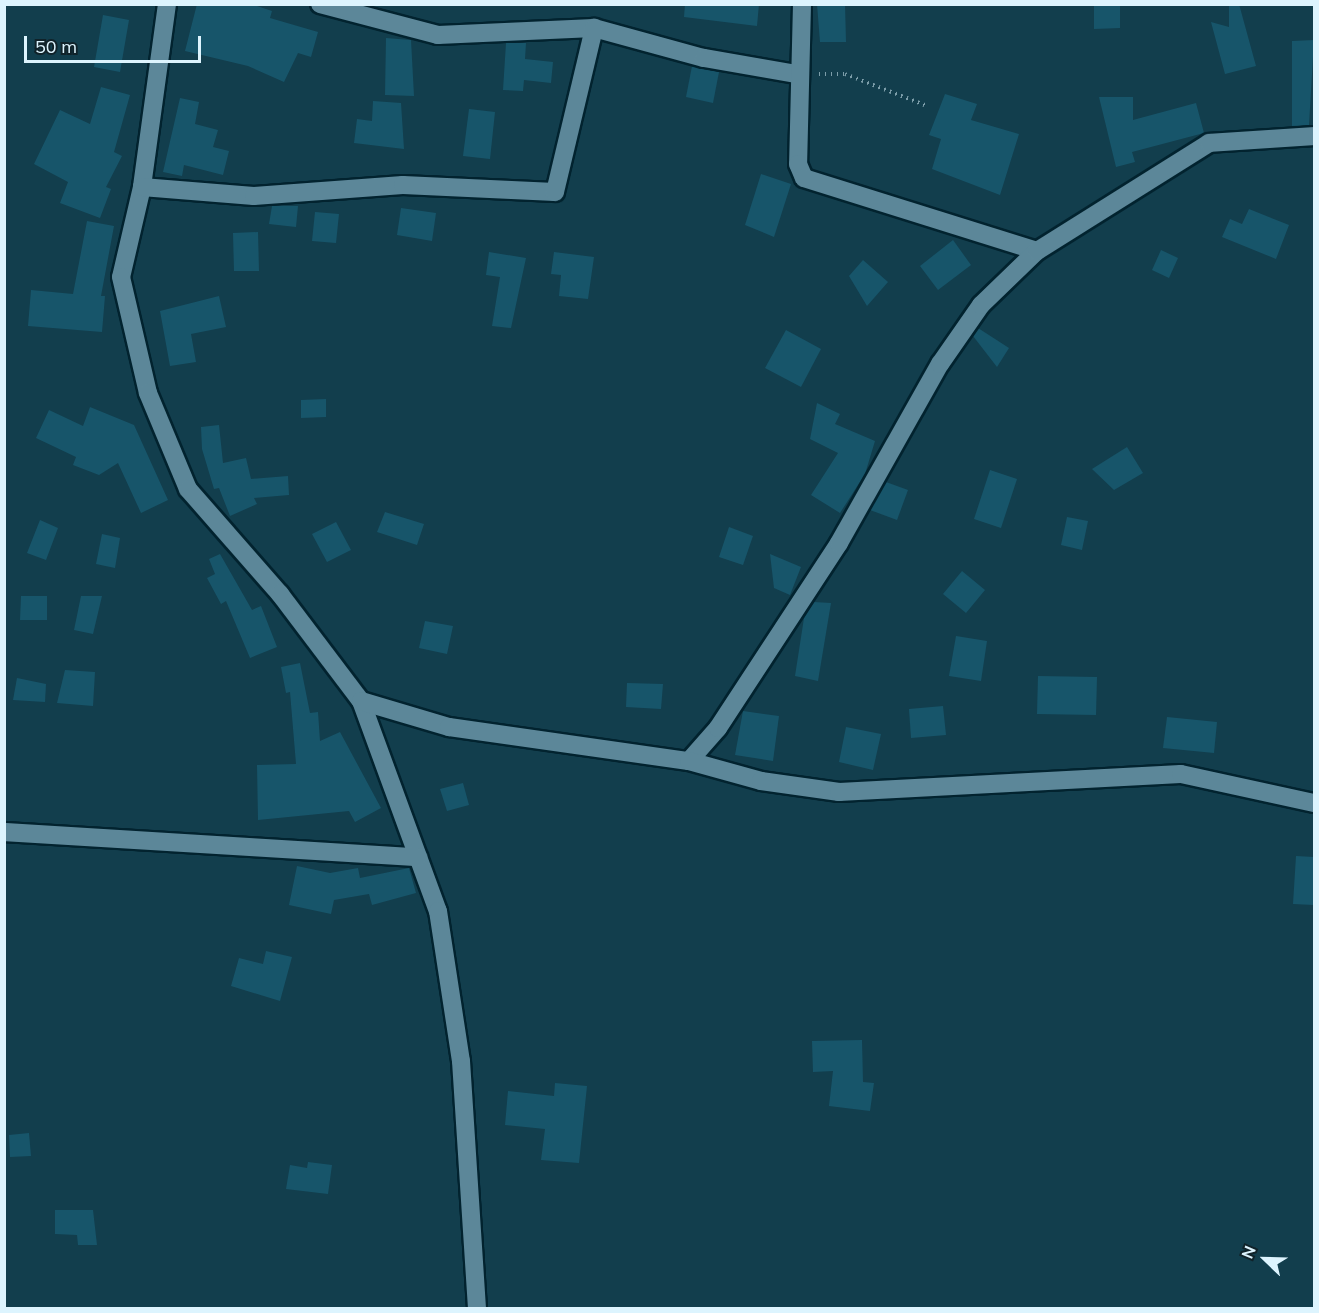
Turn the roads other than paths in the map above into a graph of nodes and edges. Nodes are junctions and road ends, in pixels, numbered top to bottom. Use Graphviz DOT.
graph roads {
  1 [pos="167,4"];
  2 [pos="320,4"];
  3 [pos="802,4"];
  4 [pos="594,28"];
  5 [pos="797,74"];
  6 [pos="1314,136"];
  7 [pos="142,187"];
  8 [pos="1036,251"];
  9 [pos="361,701"];
  10 [pos="689,761"];
  11 [pos="1314,803"];
  12 [pos="4,832"];
  13 [pos="418,857"];
  14 [pos="477,1308"];
  1 -- 7 [label="street"];
  2 -- 4 [label="street"];
  3 -- 5 [label="street"];
  4 -- 5 [label="street"];
  4 -- 7 [label="street"];
  5 -- 8 [label="street"];
  6 -- 8 [label="street"];
  7 -- 9 [label="street"];
  8 -- 10 [label="street"];
  9 -- 10 [label="street"];
  9 -- 13 [label="street"];
  10 -- 11 [label="street"];
  12 -- 13 [label="street"];
  13 -- 14 [label="street"];
}
